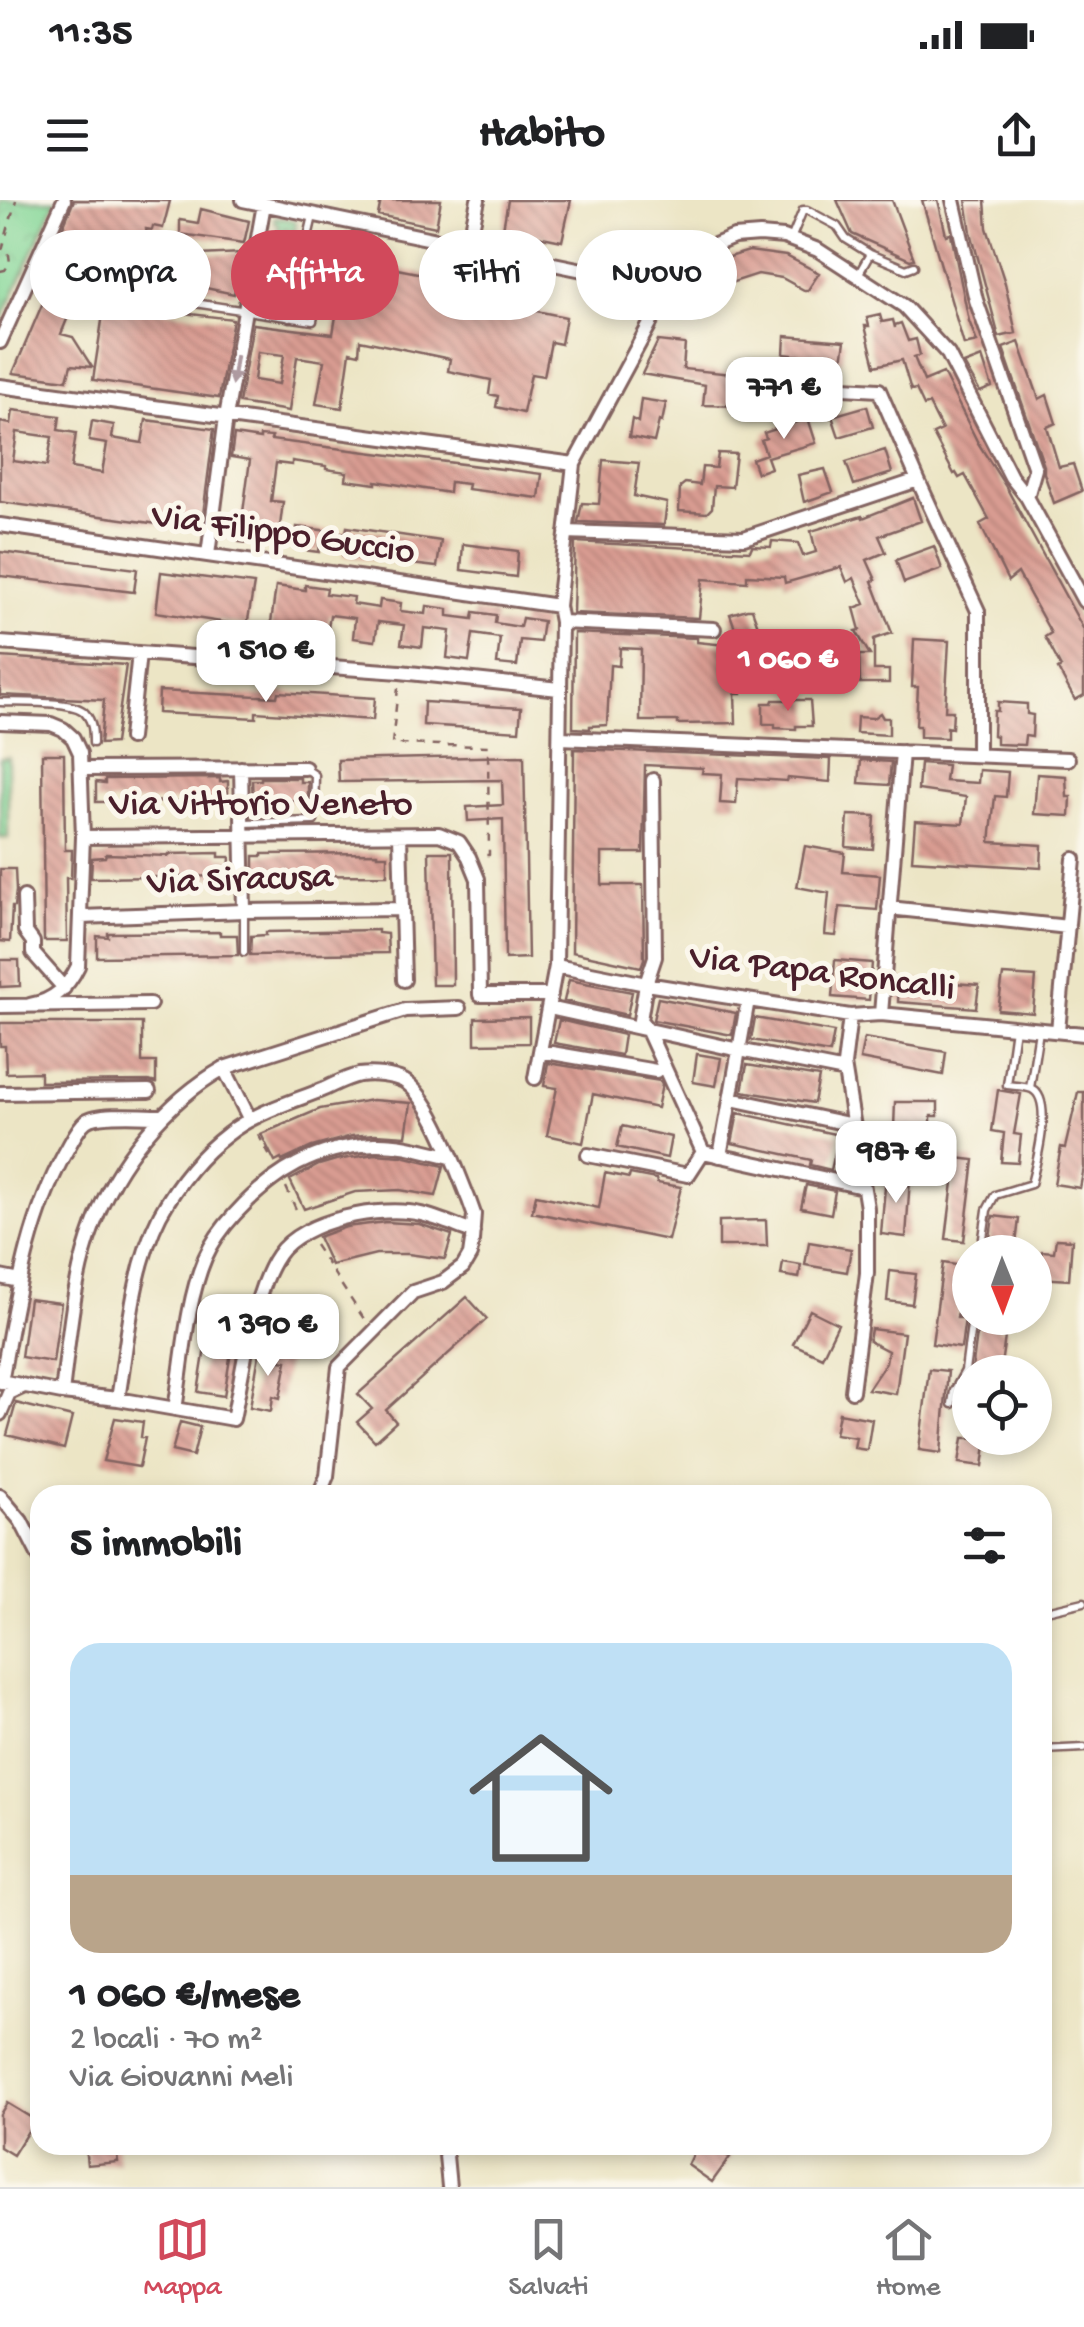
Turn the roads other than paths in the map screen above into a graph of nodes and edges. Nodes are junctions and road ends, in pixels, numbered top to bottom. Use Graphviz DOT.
graph roads {
  1 [pos="64,200"];
  2 [pos="244,200"];
  3 [pos="478,200"];
  4 [pos="952,200"];
  5 [pos="264,204"];
  6 [pos="313,215"];
  7 [pos="259,230"];
  8 [pos="309,230"];
  9 [pos="472,230"];
  10 [pos="419,238"];
  11 [pos="737,238"];
  12 [pos="791,240"];
  13 [pos="870,254"];
  14 [pos="914,266"];
  15 [pos="858,276"];
  16 [pos="242,320"];
  17 [pos="653,320"];
  18 [pos="0,342"];
  19 [pos="0,386"];
  20 [pos="808,386"];
  21 [pos="226,417"];
  22 [pos="574,464"];
  23 [pos="918,480"];
  24 [pos="1027,497"];
  25 [pos="0,526"];
  26 [pos="566,532"];
  27 [pos="208,556"];
  28 [pos="1084,601"];
  29 [pos="558,606"];
  30 [pos="561,622"];
  31 [pos="714,629"];
  32 [pos="0,643"];
  33 [pos="139,653"];
  34 [pos="559,689"];
  35 [pos="0,702"];
  36 [pos="0,722"];
  37 [pos="130,738"];
  38 [pos="560,738"];
  39 [pos="93,743"];
  40 [pos="902,752"];
  41 [pos="978,755"];
  42 [pos="1068,759"];
  43 [pos="241,768"];
  44 [pos="305,768"];
  45 [pos="82,769"];
  46 [pos="653,780"];
  47 [pos="243,829"];
  48 [pos="400,835"];
  49 [pos="84,838"];
  50 [pos="1074,859"];
  51 [pos="24,897"];
  52 [pos="889,908"];
  53 [pos="401,909"];
  54 [pos="244,911"];
  55 [pos="81,917"];
  56 [pos="1068,927"];
  57 [pos="244,952"];
  58 [pos="556,966"];
  59 [pos="404,980"];
  60 [pos="646,984"];
  61 [pos="64,988"];
  62 [pos="748,1000"];
  63 [pos="550,1001"];
  64 [pos="150,1004"];
  65 [pos="30,1005"];
  66 [pos="0,1006"];
  67 [pos="459,1008"];
  68 [pos="881,1014"];
  69 [pos="850,1016"];
  70 [pos="1015,1027"];
  71 [pos="648,1029"];
  72 [pos="1039,1029"];
  73 [pos="1058,1031"];
  74 [pos="1084,1034"];
  75 [pos="540,1050"];
  76 [pos="739,1050"];
  77 [pos="224,1068"];
  78 [pos="656,1071"];
  79 [pos="845,1071"];
  80 [pos="535,1078"];
  81 [pos="1030,1088"];
  82 [pos="149,1090"];
  83 [pos="0,1093"];
  84 [pos="730,1099"];
  85 [pos="162,1116"];
  86 [pos="250,1120"];
  87 [pos="852,1125"];
  88 [pos="703,1152"];
  89 [pos="588,1155"];
  90 [pos="720,1156"];
  91 [pos="451,1157"];
  92 [pos="863,1186"];
  93 [pos="472,1232"];
  94 [pos="983,1235"];
  95 [pos="0,1277"];
  96 [pos="20,1281"];
  97 [pos="1,1382"];
  98 [pos="22,1386"];
  99 [pos="852,1391"];
  100 [pos="62,1393"];
  101 [pos="118,1400"];
  102 [pos="175,1410"];
  103 [pos="0,1414"];
  104 [pos="323,1485"];
  105 [pos="0,1496"];
  106 [pos="30,1539"];
  107 [pos="1084,1602"];
  108 [pos="1052,1610"];
  109 [pos="1084,1748"];
  110 [pos="1052,1750"];
  111 [pos="446,2155"];
  112 [pos="449,2187"];
  1 -- 18 [label="street"];
  2 -- 5 [label="street"];
  3 -- 9 [label="street"];
  4 -- 24 [label="street"];
  5 -- 6 [label="street"];
  5 -- 7 [label="street"];
  6 -- 8 [label="lane"];
  6 -- 10 [label="street"];
  11 -- 12 [label="street"];
  12 -- 13 [label="lane"];
  12 -- 15 [label="street"];
  13 -- 14 [label="lane"];
  13 -- 15 [label="lane"];
  15 -- 24 [label="street"];
  16 -- 21 [label="street, one-way"];
  17 -- 22 [label="street"];
  19 -- 21 [label="street"];
  20 -- 23 [label="street"];
  21 -- 22 [label="street"];
  21 -- 27 [label="street"];
  22 -- 26 [label="street"];
  23 -- 26 [label="street"];
  23 -- 41 [label="street"];
  24 -- 28 [label="street"];
  25 -- 27 [label="street, Via Filippo Guccio"];
  26 -- 29 [label="street"];
  27 -- 29 [label="street, Via Filippo Guccio"];
  29 -- 30 [label="street"];
  30 -- 31 [label="street"];
  30 -- 34 [label="street"];
  32 -- 33 [label="street"];
  33 -- 34 [label="street"];
  33 -- 37 [label="street"];
  34 -- 38 [label="street"];
  35 -- 39 [label="lane"];
  36 -- 45 [label="street"];
  38 -- 40 [label="street"];
  38 -- 58 [label="street"];
  40 -- 41 [label="street"];
  40 -- 52 [label="street"];
  41 -- 42 [label="street"];
  43 -- 44 [label="street"];
  43 -- 45 [label="street"];
  43 -- 47 [label="street"];
  44 -- 47 [label="lane"];
  45 -- 49 [label="street"];
  46 -- 60 [label="street"];
  47 -- 48 [label="street, Via Vittorio Veneto"];
  47 -- 49 [label="street, Via Vittorio Veneto"];
  47 -- 54 [label="street"];
  48 -- 53 [label="street"];
  48 -- 63 [label="street, Via Vittorio Veneto"];
  49 -- 55 [label="street"];
  50 -- 56 [label="street"];
  51 -- 61 [label="street"];
  52 -- 56 [label="street"];
  52 -- 68 [label="street"];
  53 -- 54 [label="street, Via Siracusa"];
  53 -- 59 [label="street"];
  54 -- 55 [label="street, Via Siracusa"];
  54 -- 57 [label="lane"];
  55 -- 61 [label="street"];
  56 -- 73 [label="street"];
  58 -- 60 [label="street, Via Papa Roncalli"];
  58 -- 63 [label="street"];
  60 -- 62 [label="street, Via Papa Roncalli"];
  60 -- 71 [label="street"];
  61 -- 65 [label="street"];
  62 -- 69 [label="street, Via Papa Roncalli"];
  62 -- 76 [label="street"];
  63 -- 71 [label="street"];
  63 -- 75 [label="street"];
  64 -- 65 [label="street"];
  65 -- 66 [label="street"];
  67 -- 77 [label="street"];
  68 -- 69 [label="street, Via Papa Roncalli"];
  68 -- 70 [label="street, Via Papa Roncalli"];
  69 -- 79 [label="street"];
  70 -- 72 [label="street, Via Papa Roncalli"];
  70 -- 81 [label="lane"];
  71 -- 76 [label="street"];
  71 -- 88 [label="street"];
  72 -- 73 [label="street, Via Papa Roncalli"];
  72 -- 81 [label="lane"];
  73 -- 74 [label="street, Via Papa Roncalli"];
  75 -- 78 [label="street"];
  75 -- 80 [label="street"];
  76 -- 79 [label="street"];
  76 -- 84 [label="street"];
  77 -- 85 [label="street"];
  77 -- 86 [label="street"];
  79 -- 87 [label="street"];
  81 -- 94 [label="lane"];
  82 -- 83 [label="street"];
  84 -- 87 [label="street"];
  84 -- 90 [label="street"];
  85 -- 96 [label="street"];
  85 -- 100 [label="street"];
  86 -- 91 [label="street"];
  86 -- 101 [label="street"];
  87 -- 92 [label="street"];
  88 -- 89 [label="street"];
  88 -- 90 [label="street"];
  90 -- 92 [label="street"];
  91 -- 93 [label="street"];
  91 -- 102 [label="street"];
  92 -- 99 [label="street"];
  93 -- 102 [label="street"];
  93 -- 104 [label="street"];
  95 -- 96 [label="street"];
  96 -- 97 [label="street"];
  97 -- 98 [label="street"];
  98 -- 100 [label="street"];
  98 -- 103 [label="street"];
  100 -- 101 [label="street"];
  101 -- 102 [label="street"];
  105 -- 106 [label="street"];
  107 -- 108 [label="lane"];
  109 -- 110 [label="lane"];
  111 -- 112 [label="street"];
}
